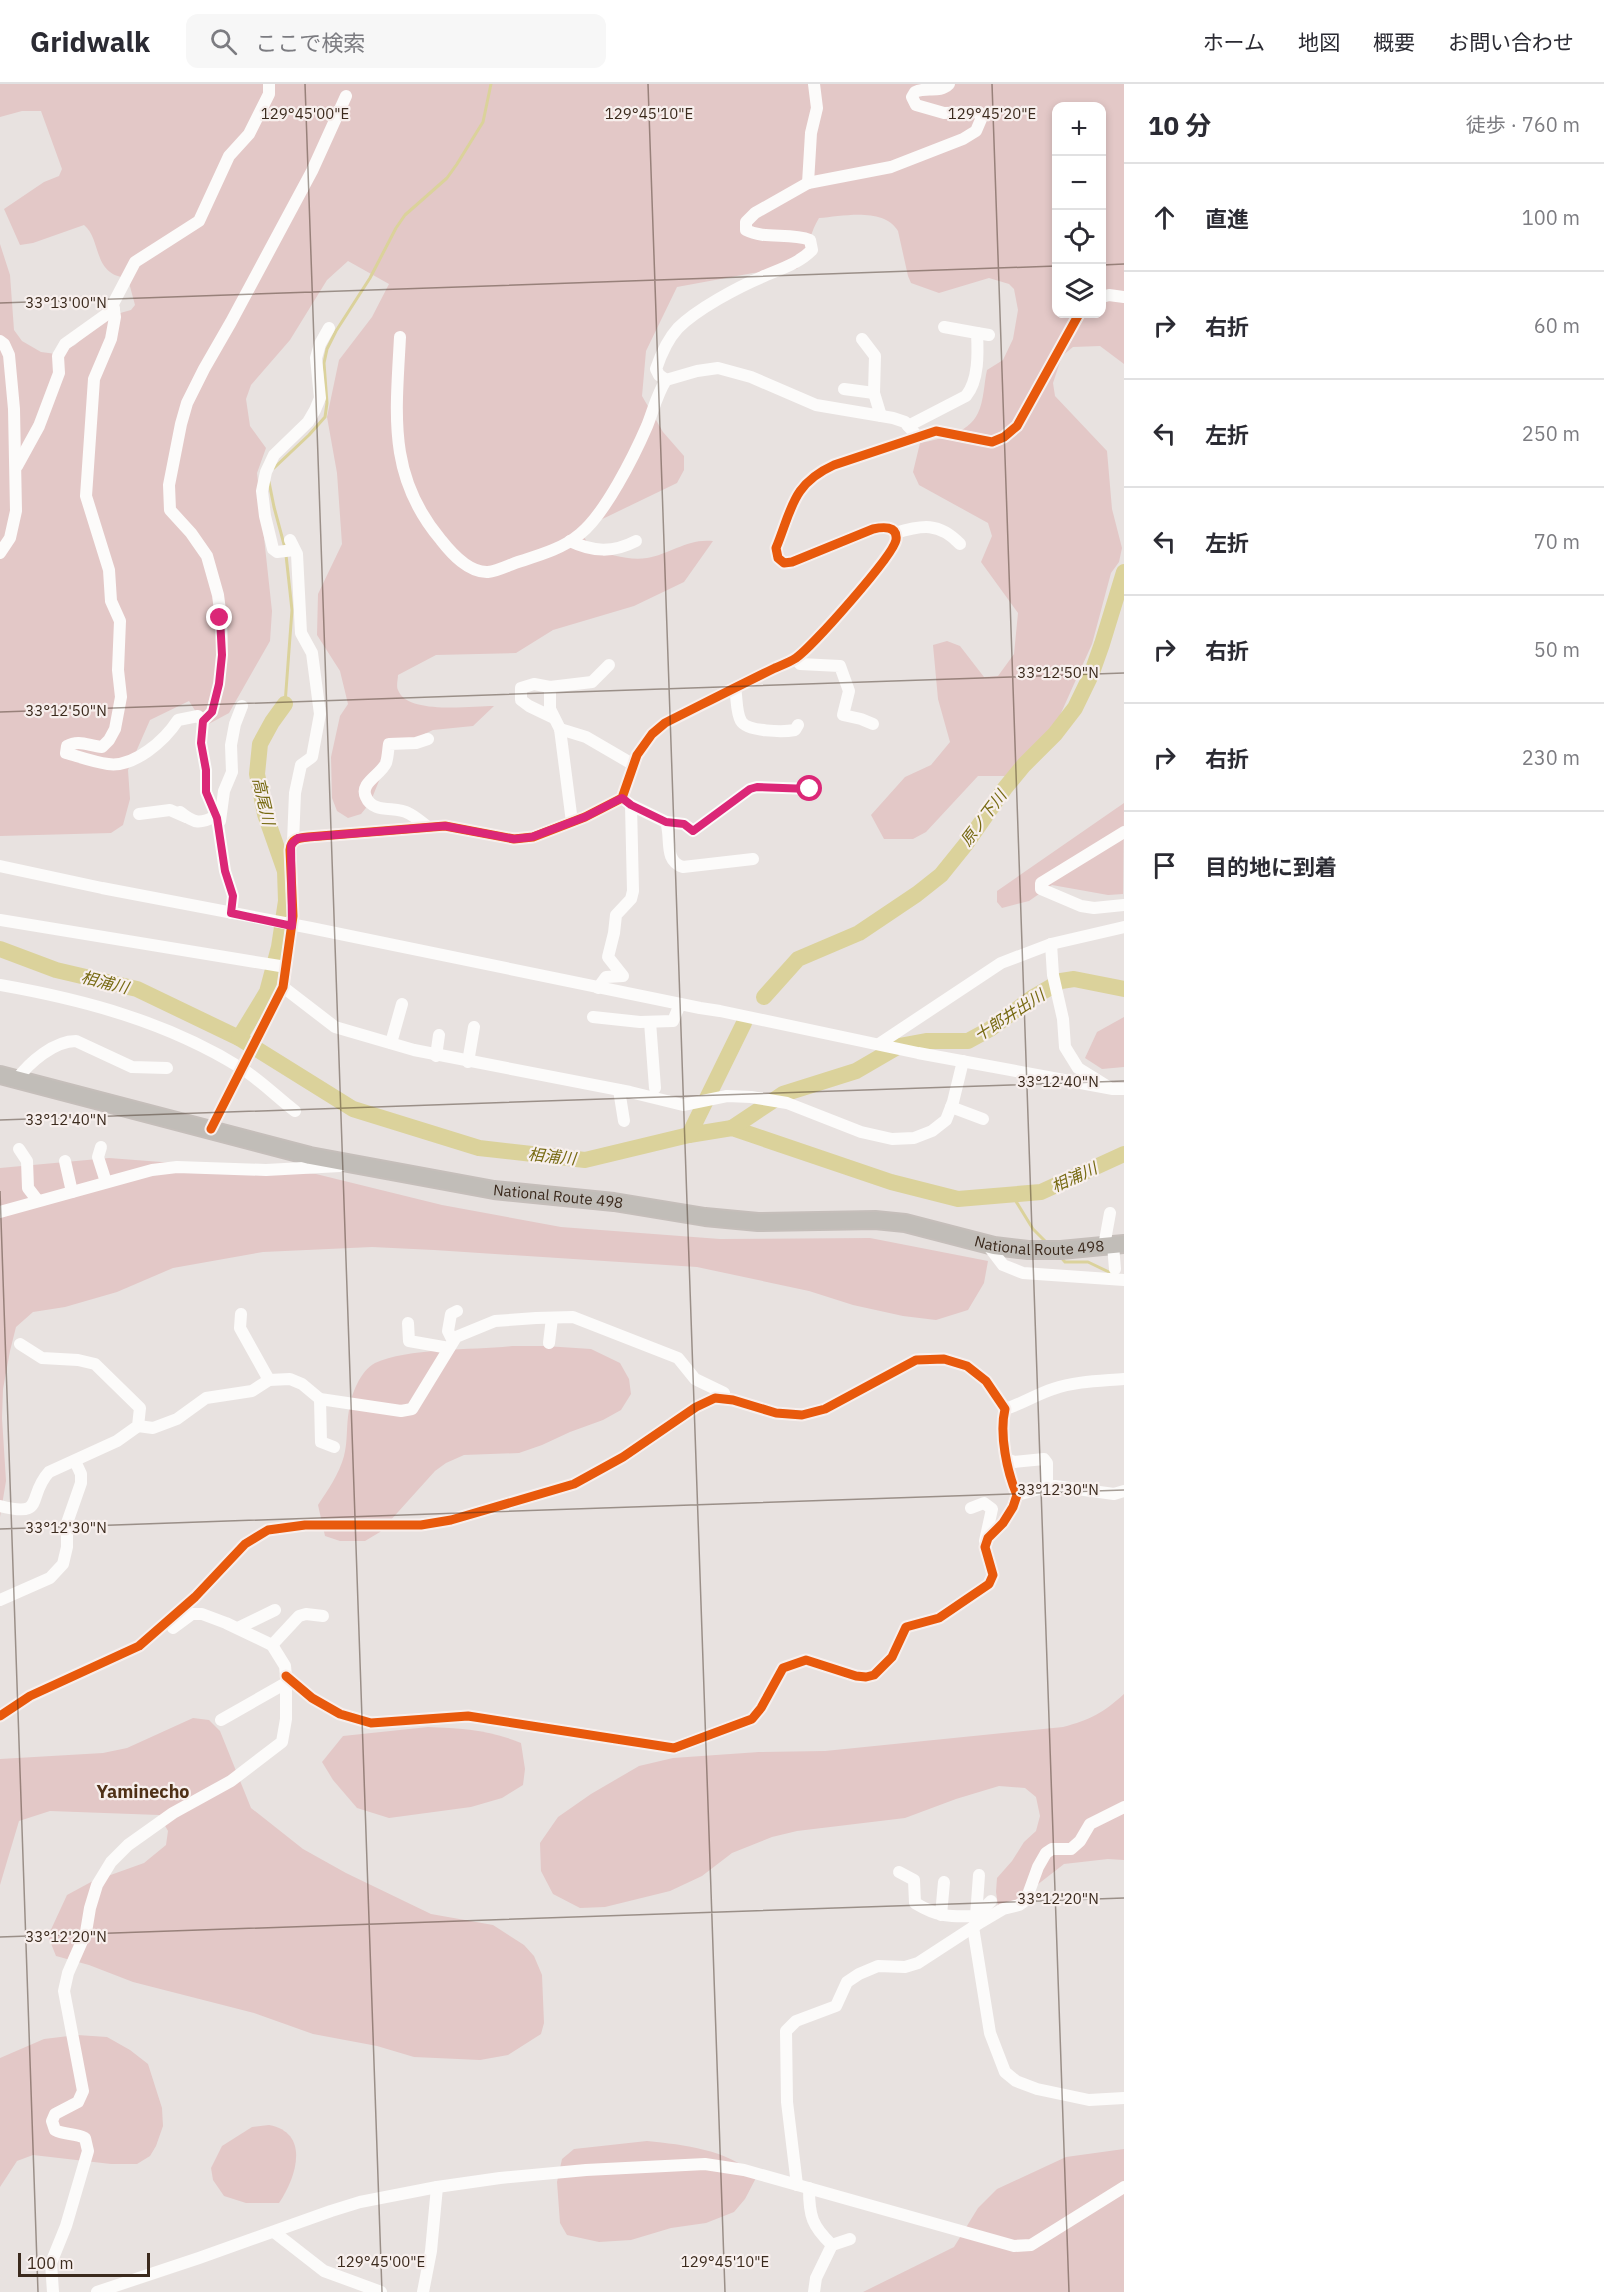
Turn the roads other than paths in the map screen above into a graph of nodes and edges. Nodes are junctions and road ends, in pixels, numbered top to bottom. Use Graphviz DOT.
graph roads {
  1 [pos="269,84"];
  2 [pos="814,84"];
  3 [pos="949,84"];
  4 [pos="346,96"];
  5 [pos="808,183"];
  6 [pos="1106,296"];
  7 [pos="1124,297"];
  8 [pos="114,309"];
  9 [pos="1077,318"];
  10 [pos="944,327"];
  11 [pos="329,328"];
  12 [pos="400,337"];
  13 [pos="862,339"];
  14 [pos="0,341"];
  15 [pos="666,380"];
  16 [pos="844,389"];
  17 [pos="874,393"];
  18 [pos="880,416"];
  19 [pos="908,426"];
  20 [pos="917,436"];
  21 [pos="16,467"];
  22 [pos="895,533"];
  23 [pos="570,541"];
  24 [pos="636,541"];
  25 [pos="960,544"];
  26 [pos="0,553"];
  27 [pos="796,658"];
  28 [pos="609,665"];
  29 [pos="550,687"];
  30 [pos="735,688"];
  31 [pos="242,706"];
  32 [pos="203,721"];
  33 [pos="557,724"];
  34 [pos="873,724"];
  35 [pos="798,725"];
  36 [pos="428,739"];
  37 [pos="634,765"];
  38 [pos="810,789"];
  39 [pos="627,802"];
  40 [pos="174,808"];
  41 [pos="139,814"];
  42 [pos="186,817"];
  43 [pos="712,818"];
  44 [pos="729,818"];
  45 [pos="218,822"];
  46 [pos="572,822"];
  47 [pos="666,822"];
  48 [pos="428,827"];
  49 [pos="1124,832"];
  50 [pos="293,842"];
  51 [pos="753,859"];
  52 [pos="0,866"];
  53 [pos="1124,905"];
  54 [pos="231,913"];
  55 [pos="0,920"];
  56 [pos="283,924"];
  57 [pos="1124,927"];
  58 [pos="1051,944"];
  59 [pos="278,966"];
  60 [pos="0,985"];
  61 [pos="283,987"];
  62 [pos="598,988"];
  63 [pos="402,1004"];
  64 [pos="680,1004"];
  65 [pos="593,1017"];
  66 [pos="650,1022"];
  67 [pos="474,1027"];
  68 [pos="440,1035"];
  69 [pos="391,1043"];
  70 [pos="879,1044"];
  71 [pos="436,1056"];
  72 [pos="468,1062"];
  73 [pos="963,1062"];
  74 [pos="244,1066"];
  75 [pos="167,1068"];
  76 [pos="0,1075"];
  77 [pos="17,1079"];
  78 [pos="655,1088"];
  79 [pos="1118,1089"];
  80 [pos="619,1090"];
  81 [pos="951,1107"];
  82 [pos="295,1111"];
  83 [pos="983,1119"];
  84 [pos="624,1121"];
  85 [pos="211,1129"];
  86 [pos="101,1147"];
  87 [pos="19,1149"];
  88 [pos="65,1161"];
  89 [pos="353,1166"];
  90 [pos="106,1182"];
  91 [pos="72,1192"];
  92 [pos="38,1201"];
  93 [pos="0,1209"];
  94 [pos="1110,1213"];
  95 [pos="987,1244"];
  96 [pos="1114,1245"];
  97 [pos="1115,1269"];
  98 [pos="1124,1280"];
  99 [pos="457,1311"];
  100 [pos="241,1314"];
  101 [pos="552,1318"];
  102 [pos="408,1323"];
  103 [pos="549,1343"];
  104 [pos="20,1344"];
  105 [pos="451,1344"];
  106 [pos="1124,1379"];
  107 [pos="269,1380"];
  108 [pos="724,1392"];
  109 [pos="320,1399"];
  110 [pos="1005,1409"];
  111 [pos="138,1426"];
  112 [pos="334,1447"];
  113 [pos="1007,1459"];
  114 [pos="75,1461"];
  115 [pos="1047,1487"];
  116 [pos="1124,1491"];
  117 [pos="1017,1495"];
  118 [pos="0,1506"];
  119 [pos="970,1508"];
  120 [pos="985,1545"];
  121 [pos="0,1600"];
  122 [pos="275,1610"];
  123 [pos="323,1616"];
  124 [pos="238,1628"];
  125 [pos="148,1639"];
  126 [pos="272,1646"];
  127 [pos="286,1680"];
  128 [pos="0,1716"];
  129 [pos="221,1720"];
  130 [pos="1124,1807"];
  131 [pos="899,1872"];
  132 [pos="980,1875"];
  133 [pos="944,1882"];
  134 [pos="992,1901"];
  135 [pos="941,1915"];
  136 [pos="977,1922"];
  137 [pos="1124,2098"];
  138 [pos="803,2186"];
  139 [pos="437,2187"];
  140 [pos="1124,2187"];
  141 [pos="274,2232"];
  142 [pos="850,2239"];
  143 [pos="832,2245"];
  144 [pos="53,2292"];
  145 [pos="97,2292"];
  146 [pos="381,2292"];
  147 [pos="423,2292"];
  148 [pos="814,2292"];
  1 -- 8 [label="street"];
  2 -- 5 [label="street"];
  3 -- 5 [label="street"];
  4 -- 32 [label="street"];
  5 -- 15 [label="street"];
  6 -- 7 [label="street"];
  8 -- 21 [label="street"];
  8 -- 32 [label="street"];
  9 -- 20 [label="street"];
  10 -- 19 [label="street"];
  11 -- 50 [label="street"];
  12 -- 23 [label="street"];
  13 -- 17 [label="street"];
  14 -- 21 [label="street"];
  15 -- 18 [label="street"];
  15 -- 23 [label="street"];
  16 -- 17 [label="street"];
  17 -- 18 [label="street"];
  18 -- 19 [label="street"];
  19 -- 20 [label="street"];
  20 -- 22 [label="street"];
  21 -- 26 [label="street"];
  22 -- 25 [label="street"];
  22 -- 27 [label="street"];
  23 -- 24 [label="street"];
  27 -- 30 [label="street"];
  27 -- 34 [label="street"];
  28 -- 29 [label="street"];
  29 -- 33 [label="street"];
  29 -- 33 [label="street"];
  30 -- 35 [label="street"];
  30 -- 37 [label="street"];
  31 -- 45 [label="street"];
  32 -- 45 [label="street"];
  33 -- 37 [label="street"];
  33 -- 46 [label="street"];
  36 -- 48 [label="street"];
  37 -- 39 [label="street"];
  38 -- 43 [label="street"];
  39 -- 46 [label="street"];
  39 -- 47 [label="street"];
  39 -- 62 [label="street"];
  40 -- 42 [label="street"];
  41 -- 42 [label="street"];
  42 -- 45 [label="street"];
  43 -- 44 [label="street"];
  43 -- 47 [label="street"];
  45 -- 54 [label="street"];
  46 -- 48 [label="street"];
  47 -- 51 [label="street"];
  48 -- 50 [label="street"];
  49 -- 53 [label="street"];
  50 -- 56 [label="street"];
  52 -- 54 [label="street"];
  54 -- 56 [label="street"];
  55 -- 59 [label="street"];
  56 -- 59 [label="street"];
  56 -- 62 [label="street"];
  57 -- 58 [label="street"];
  58 -- 70 [label="street"];
  58 -- 79 [label="street"];
  59 -- 61 [label="street"];
  60 -- 74 [label="street"];
  61 -- 69 [label="street"];
  61 -- 74 [label="street"];
  62 -- 64 [label="street"];
  63 -- 69 [label="street"];
  64 -- 66 [label="street"];
  64 -- 70 [label="street"];
  65 -- 66 [label="street"];
  66 -- 78 [label="street"];
  67 -- 72 [label="street"];
  68 -- 71 [label="street"];
  69 -- 71 [label="street"];
  70 -- 73 [label="street"];
  71 -- 72 [label="street"];
  72 -- 80 [label="street"];
  73 -- 79 [label="street"];
  73 -- 81 [label="street"];
  74 -- 82 [label="street"];
  74 -- 85 [label="street"];
  75 -- 77 [label="street"];
  76 -- 77 [label="highway, National Route 498"];
  77 -- 85 [label="highway, National Route 498"];
  80 -- 81 [label="street"];
  80 -- 84 [label="street"];
  81 -- 83 [label="street"];
  85 -- 89 [label="highway, National Route 498"];
  86 -- 90 [label="street"];
  87 -- 92 [label="street"];
  88 -- 91 [label="street"];
  89 -- 90 [label="street"];
  89 -- 95 [label="highway, National Route 498"];
  90 -- 91 [label="street"];
  91 -- 92 [label="street"];
  92 -- 93 [label="street"];
  94 -- 96 [label="street"];
  95 -- 96 [label="highway, National Route 498"];
  95 -- 98 [label="street"];
  96 -- 97 [label="street"];
  99 -- 105 [label="street"];
  100 -- 107 [label="street"];
  101 -- 103 [label="street"];
  101 -- 105 [label="street"];
  101 -- 108 [label="street"];
  102 -- 105 [label="street"];
  104 -- 111 [label="street"];
  105 -- 109 [label="street"];
  106 -- 110 [label="street"];
  107 -- 109 [label="street"];
  107 -- 111 [label="street"];
  109 -- 112 [label="street"];
  110 -- 113 [label="street"];
  110 -- 125 [label="street"];
  111 -- 114 [label="street"];
  113 -- 115 [label="street"];
  113 -- 117 [label="street"];
  114 -- 118 [label="street"];
  114 -- 121 [label="street"];
  115 -- 116 [label="street"];
  115 -- 117 [label="street"];
  117 -- 120 [label="street"];
  119 -- 120 [label="street"];
  120 -- 127 [label="street"];
  122 -- 124 [label="street"];
  123 -- 126 [label="street"];
  124 -- 125 [label="street"];
  124 -- 126 [label="street"];
  125 -- 128 [label="street"];
  126 -- 127 [label="street"];
  127 -- 129 [label="street"];
  127 -- 144 [label="street"];
  130 -- 136 [label="street"];
  131 -- 135 [label="street"];
  132 -- 136 [label="street"];
  133 -- 135 [label="street"];
  134 -- 136 [label="street"];
  135 -- 136 [label="street"];
  136 -- 137 [label="street"];
  136 -- 138 [label="street"];
  138 -- 139 [label="street"];
  138 -- 140 [label="street"];
  138 -- 143 [label="street"];
  139 -- 141 [label="street"];
  139 -- 147 [label="street"];
  141 -- 145 [label="street"];
  141 -- 146 [label="street"];
  142 -- 143 [label="street"];
  143 -- 148 [label="street"];
}
